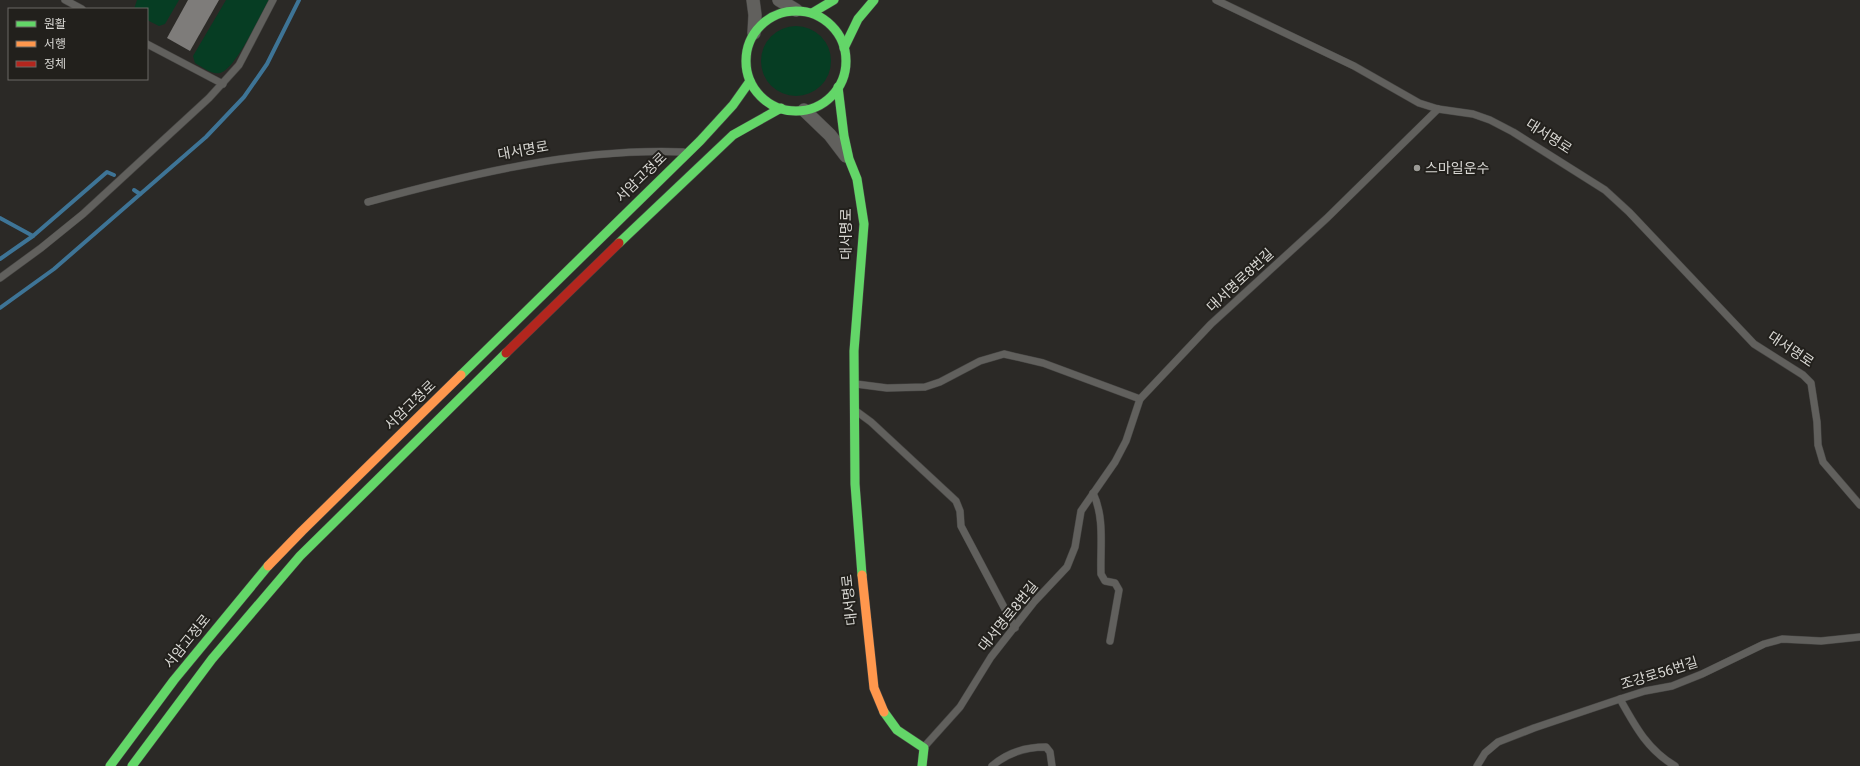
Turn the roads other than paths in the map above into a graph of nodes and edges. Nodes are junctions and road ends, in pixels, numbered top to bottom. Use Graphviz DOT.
graph roads {
  1 [pos="65,0"];
  2 [pos="273,0"];
  3 [pos="753,0"];
  4 [pos="779,0"];
  5 [pos="834,0"];
  6 [pos="874,0"];
  7 [pos="1216,0"];
  8 [pos="80,8"];
  9 [pos="796,10"];
  10 [pos="812,13"];
  11 [pos="754,33"];
  12 [pos="148,45"];
  13 [pos="844,48"];
  14 [pos="750,80"];
  15 [pos="223,84"];
  16 [pos="838,87"];
  17 [pos="781,108"];
  18 [pos="1438,109"];
  19 [pos="804,110"];
  20 [pos="688,152"];
  21 [pos="849,159"];
  22 [pos="368,202"];
  23 [pos="0,278"];
  24 [pos="854,384"];
  25 [pos="1140,399"];
  26 [pos="855,410"];
  27 [pos="1093,493"];
  28 [pos="1860,505"];
  29 [pos="1015,628"];
  30 [pos="1860,637"];
  31 [pos="1110,641"];
  32 [pos="1620,699"];
  33 [pos="924,748"];
  34 [pos="110,766"];
  35 [pos="132,766"];
  36 [pos="922,766"];
  37 [pos="992,766"];
  38 [pos="1052,766"];
  39 [pos="1476,766"];
  40 [pos="1675,766"];
  1 -- 8 [label="lane"];
  2 -- 15 [label="lane"];
  3 -- 11 [label="street"];
  4 -- 9 [label="street"];
  5 -- 10 [label="main road"];
  6 -- 13 [label="main road"];
  7 -- 18 [label="lane, 대서명로"];
  9 -- 10 [label="main road"];
  9 -- 11 [label="main road"];
  10 -- 13 [label="main road"];
  11 -- 14 [label="main road"];
  12 -- 15 [label="lane"];
  13 -- 16 [label="main road"];
  14 -- 17 [label="main road"];
  14 -- 20 [label="main road, 서암고정로"];
  15 -- 23 [label="lane"];
  16 -- 19 [label="main road"];
  16 -- 21 [label="main road, 대서명로"];
  17 -- 19 [label="main road"];
  17 -- 35 [label="main road, 서암고정로"];
  18 -- 25 [label="lane, 대서명로8번길"];
  18 -- 28 [label="lane, 대서명로"];
  19 -- 21 [label="street"];
  20 -- 22 [label="lane, 대서명로"];
  20 -- 34 [label="main road, 서암고정로"];
  21 -- 24 [label="main road, 대서명로"];
  24 -- 25 [label="lane"];
  24 -- 26 [label="main road, 대서명로"];
  25 -- 27 [label="lane, 대서명로8번길"];
  26 -- 29 [label="lane"];
  26 -- 33 [label="main road, 대서명로"];
  27 -- 29 [label="lane, 대서명로8번길"];
  27 -- 31 [label="lane"];
  29 -- 33 [label="lane, 대서명로8번길"];
  30 -- 32 [label="lane, 조강로56번길"];
  32 -- 39 [label="lane, 조강로56번길"];
  32 -- 40 [label="lane"];
  33 -- 36 [label="main road"];
  37 -- 38 [label="lane"];
}
